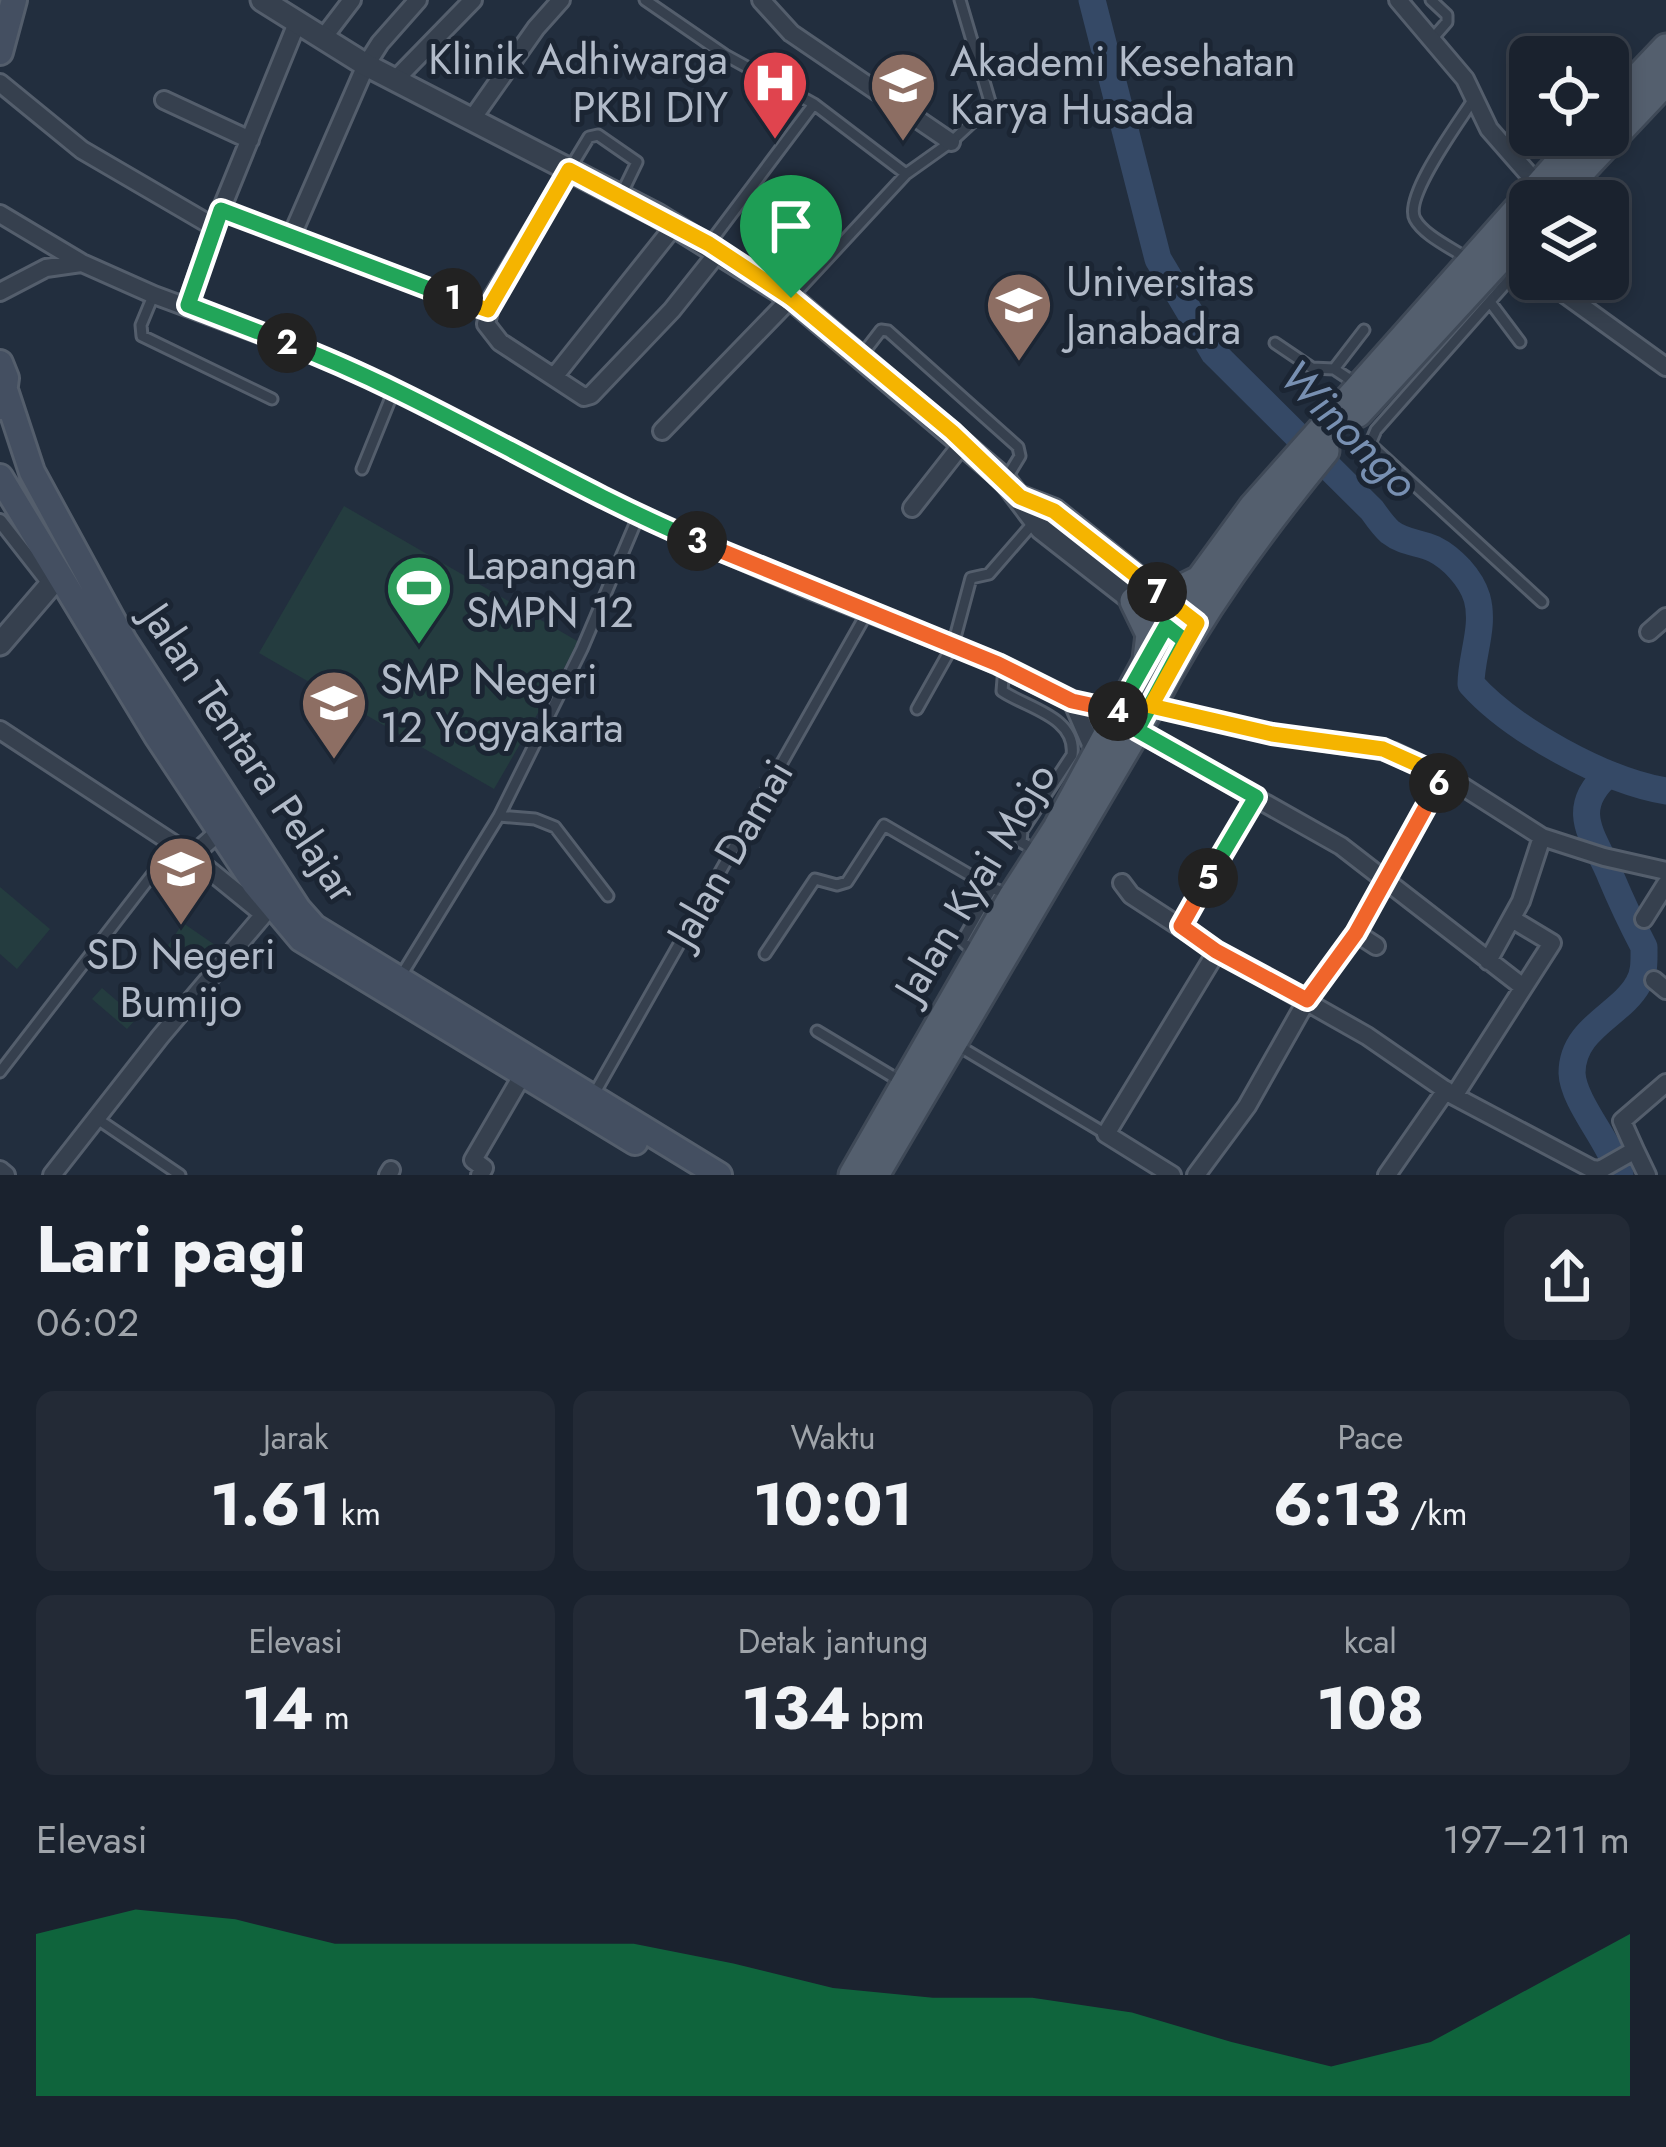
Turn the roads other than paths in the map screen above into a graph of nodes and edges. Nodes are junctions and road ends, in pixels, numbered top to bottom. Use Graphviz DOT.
graph roads {
  1 [pos="14,0"];
  2 [pos="262,0"];
  3 [pos="352,0"];
  4 [pos="418,0"];
  5 [pos="473,0"];
  6 [pos="561,0"];
  7 [pos="645,0"];
  8 [pos="761,0"];
  9 [pos="960,0"];
  10 [pos="1398,0"];
  11 [pos="1431,0"];
  12 [pos="297,23"];
  13 [pos="323,38"];
  14 [pos="1433,38"];
  15 [pos="1666,48"];
  16 [pos="0,52"];
  17 [pos="366,65"];
  18 [pos="396,79"];
  19 [pos="0,83"];
  20 [pos="1629,88"];
  21 [pos="1476,95"];
  22 [pos="1658,96"];
  23 [pos="164,100"];
  24 [pos="814,104"];
  25 [pos="472,119"];
  26 [pos="250,140"];
  27 [pos="952,142"];
  28 [pos="569,170"];
  29 [pos="906,174"];
  30 [pos="1533,180"];
  31 [pos="1565,180"];
  32 [pos="621,195"];
  33 [pos="0,214"];
  34 [pos="218,218"];
  35 [pos="675,225"];
  36 [pos="1509,227"];
  37 [pos="292,235"];
  38 [pos="714,248"];
  39 [pos="1469,260"];
  40 [pos="82,263"];
  41 [pos="1509,271"];
  42 [pos="1509,276"];
  43 [pos="0,292"];
  44 [pos="154,295"];
  45 [pos="791,298"];
  46 [pos="1573,300"];
  47 [pos="1490,302"];
  48 [pos="188,305"];
  49 [pos="488,310"];
  50 [pos="1364,330"];
  51 [pos="1275,343"];
  52 [pos="1520,343"];
  53 [pos="861,356"];
  54 [pos="0,363"];
  55 [pos="1666,367"];
  56 [pos="1334,369"];
  57 [pos="554,376"];
  58 [pos="1358,385"];
  59 [pos="394,390"];
  60 [pos="272,399"];
  61 [pos="3,401"];
  62 [pos="1342,417"];
  63 [pos="662,431"];
  64 [pos="963,443"];
  65 [pos="362,469"];
  66 [pos="0,476"];
  67 [pos="1012,489"];
  68 [pos="912,508"];
  69 [pos="1261,513"];
  70 [pos="639,516"];
  71 [pos="0,520"];
  72 [pos="1036,520"];
  73 [pos="55,579"];
  74 [pos="1200,579"];
  75 [pos="1140,592"];
  76 [pos="1542,602"];
  77 [pos="868,611"];
  78 [pos="1666,617"];
  79 [pos="1182,625"];
  80 [pos="1649,632"];
  81 [pos="0,644"];
  82 [pos="952,645"];
  83 [pos="1146,664"];
  84 [pos="1004,667"];
  85 [pos="1066,699"];
  86 [pos="917,709"];
  87 [pos="1136,716"];
  88 [pos="1050,717"];
  89 [pos="0,730"];
  90 [pos="1096,758"];
  91 [pos="1443,776"];
  92 [pos="1256,797"];
  93 [pos="499,816"];
  94 [pos="1046,820"];
  95 [pos="220,831"];
  96 [pos="1546,838"];
  97 [pos="175,844"];
  98 [pos="192,856"];
  99 [pos="1666,871"];
  100 [pos="1386,878"];
  101 [pos="1122,883"];
  102 [pos="1666,884"];
  103 [pos="1002,892"];
  104 [pos="608,896"];
  105 [pos="267,909"];
  106 [pos="1512,919"];
  107 [pos="1644,919"];
  108 [pos="1181,926"];
  109 [pos="1356,933"];
  110 [pos="1376,946"];
  111 [pos="1216,951"];
  112 [pos="765,954"];
  113 [pos="1487,961"];
  114 [pos="975,974"];
  115 [pos="399,980"];
  116 [pos="1523,987"];
  117 [pos="1307,1000"];
  118 [pos="817,1031"];
  119 [pos="952,1043"];
  120 [pos="0,1072"];
  121 [pos="524,1074"];
  122 [pos="905,1083"];
  123 [pos="1666,1084"];
  124 [pos="1450,1093"];
  125 [pos="593,1096"];
  126 [pos="96,1118"];
  127 [pos="1106,1134"];
  128 [pos="1621,1157"];
  129 [pos="52,1175"];
  130 [pos="181,1175"];
  131 [pos="480,1175"];
  132 [pos="688,1175"];
  133 [pos="719,1175"];
  134 [pos="853,1175"];
  135 [pos="875,1175"];
  136 [pos="1172,1175"];
  137 [pos="1196,1175"];
  138 [pos="1388,1175"];
  139 [pos="1647,1175"];
  1 -- 16 [label="main road"];
  2 -- 12 [label="street"];
  3 -- 13 [label="street"];
  4 -- 17 [label="street"];
  5 -- 18 [label="street"];
  6 -- 25 [label="street"];
  7 -- 24 [label="lane"];
  8 -- 27 [label="street"];
  9 -- 27 [label="lane"];
  10 -- 14 [label="street"];
  11 -- 14 [label="lane"];
  12 -- 13 [label="street"];
  12 -- 26 [label="street"];
  13 -- 17 [label="street"];
  14 -- 21 [label="street"];
  15 -- 20 [label="main road"];
  17 -- 18 [label="street"];
  17 -- 37 [label="street"];
  18 -- 25 [label="street"];
  19 -- 34 [label="street"];
  21 -- 30 [label="street"];
  21 -- 39 [label="lane"];
  22 -- 31 [label="main road, Jalan Kyai Mojo"];
  23 -- 26 [label="street"];
  24 -- 29 [label="lane"];
  24 -- 38 [label="lane"];
  25 -- 28 [label="street"];
  26 -- 34 [label="street"];
  27 -- 29 [label="lane"];
  28 -- 32 [label="street"];
  28 -- 32 [label="lane"];
  28 -- 49 [label="street"];
  29 -- 45 [label="lane"];
  32 -- 35 [label="street"];
  33 -- 40 [label="street"];
  34 -- 37 [label="street"];
  34 -- 48 [label="street"];
  35 -- 38 [label="street"];
  35 -- 57 [label="street"];
  36 -- 39 [label="main road, Jalan Kyai Mojo"];
  37 -- 49 [label="street"];
  38 -- 45 [label="street"];
  38 -- 57 [label="street"];
  39 -- 58 [label="main road, Jalan Kyai Mojo"];
  40 -- 43 [label="street"];
  40 -- 44 [label="street"];
  41 -- 62 [label="main road, Jalan Kyai Mojo"];
  42 -- 47 [label="lane"];
  44 -- 48 [label="street"];
  44 -- 60 [label="lane"];
  45 -- 53 [label="street"];
  45 -- 63 [label="street"];
  46 -- 55 [label="street"];
  47 -- 52 [label="lane"];
  47 -- 76 [label="lane"];
  48 -- 59 [label="street"];
  49 -- 57 [label="street"];
  50 -- 56 [label="lane"];
  51 -- 56 [label="lane"];
  53 -- 64 [label="street"];
  53 -- 67 [label="lane"];
  54 -- 61 [label="main road, Jalan Tentara Pelajar"];
  56 -- 58 [label="lane"];
  58 -- 62 [label="main road, Jalan Kyai Mojo"];
  59 -- 65 [label="lane"];
  59 -- 70 [label="street"];
  61 -- 115 [label="main road, Jalan Tentara Pelajar"];
  62 -- 69 [label="main road, Jalan Kyai Mojo"];
  64 -- 67 [label="street"];
  64 -- 68 [label="street"];
  66 -- 73 [label="main road, Jalan Tentara Pelajar"];
  67 -- 72 [label="street"];
  67 -- 75 [label="street"];
  69 -- 74 [label="main road, Jalan Kyai Mojo"];
  69 -- 79 [label="main road, Jalan Kyai Mojo"];
  70 -- 77 [label="street"];
  70 -- 93 [label="lane"];
  71 -- 73 [label="street"];
  72 -- 75 [label="street"];
  72 -- 82 [label="lane"];
  73 -- 81 [label="street"];
  73 -- 95 [label="main road, Jalan Tentara Pelajar"];
  74 -- 75 [label="main road"];
  74 -- 79 [label="main road, Jalan Kyai Mojo"];
  75 -- 79 [label="street"];
  75 -- 83 [label="main road"];
  77 -- 82 [label="street"];
  77 -- 125 [label="lane, Jalan Damai"];
  78 -- 80 [label="street"];
  79 -- 83 [label="main road, Jalan Kyai Mojo"];
  79 -- 87 [label="main road, Jalan Kyai Mojo"];
  82 -- 84 [label="street"];
  82 -- 86 [label="lane"];
  83 -- 87 [label="main road, Jalan Kyai Mojo"];
  84 -- 85 [label="street"];
  84 -- 88 [label="lane"];
  85 -- 87 [label="street"];
  85 -- 88 [label="lane"];
  85 -- 90 [label="street"];
  87 -- 90 [label="main road, Jalan Kyai Mojo"];
  87 -- 91 [label="street"];
  87 -- 92 [label="street"];
  87 -- 114 [label="main road, Jalan Kyai Mojo"];
  88 -- 94 [label="lane"];
  89 -- 97 [label="street"];
  90 -- 94 [label="main road, Jalan Kyai Mojo"];
  91 -- 96 [label="street"];
  91 -- 100 [label="street"];
  92 -- 100 [label="street"];
  92 -- 108 [label="street"];
  93 -- 104 [label="lane"];
  93 -- 115 [label="lane"];
  94 -- 103 [label="main road, Jalan Kyai Mojo"];
  95 -- 98 [label="street"];
  95 -- 105 [label="main road, Jalan Tentara Pelajar"];
  96 -- 99 [label="street"];
  96 -- 106 [label="street"];
  97 -- 98 [label="street"];
  97 -- 120 [label="lane"];
  98 -- 105 [label="street"];
  100 -- 109 [label="street"];
  100 -- 113 [label="street"];
  101 -- 108 [label="street"];
  102 -- 107 [label="street"];
  103 -- 112 [label="lane"];
  103 -- 114 [label="main road, Jalan Kyai Mojo"];
  105 -- 121 [label="main road, Jalan Tentara Pelajar"];
  105 -- 126 [label="street"];
  106 -- 113 [label="street"];
  106 -- 116 [label="street"];
  108 -- 111 [label="street"];
  109 -- 110 [label="street"];
  109 -- 117 [label="street"];
  111 -- 117 [label="street"];
  111 -- 127 [label="street"];
  113 -- 116 [label="street"];
  114 -- 119 [label="main road, Jalan Kyai Mojo"];
  114 -- 122 [label="main road, Jalan Kyai Mojo"];
  115 -- 125 [label="main road, Jalan Tentara Pelajar"];
  116 -- 124 [label="street"];
  117 -- 124 [label="street"];
  117 -- 137 [label="street"];
  118 -- 122 [label="lane"];
  119 -- 127 [label="lane"];
  119 -- 135 [label="main road, Jalan Kyai Mojo"];
  121 -- 131 [label="street"];
  121 -- 132 [label="main road, Jalan Tentara Pelajar"];
  122 -- 134 [label="main road, Jalan Kyai Mojo"];
  123 -- 128 [label="street"];
  124 -- 128 [label="street"];
  124 -- 138 [label="street"];
  125 -- 133 [label="main road, Jalan Tentara Pelajar"];
  126 -- 129 [label="street"];
  126 -- 130 [label="lane"];
  127 -- 136 [label="street"];
  128 -- 139 [label="street"];
}
